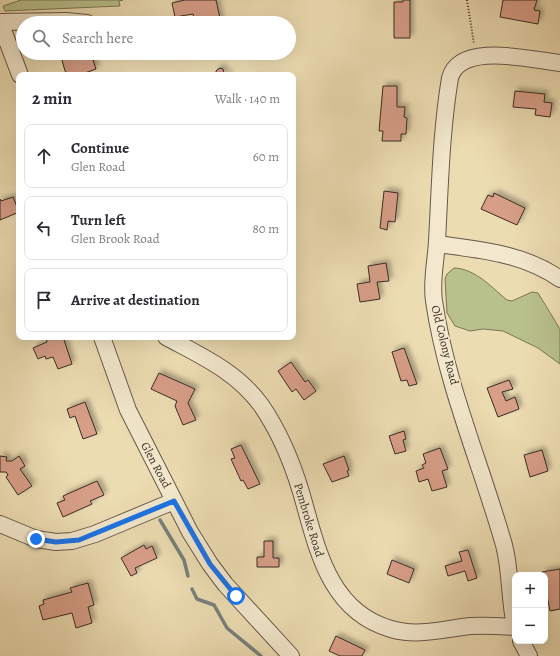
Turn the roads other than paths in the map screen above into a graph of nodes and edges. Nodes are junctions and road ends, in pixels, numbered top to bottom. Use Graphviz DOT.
graph roads {
  1 [pos="0,22"];
  2 [pos="16,22"];
  3 [pos="560,63"];
  4 [pos="19,72"];
  5 [pos="437,244"];
  6 [pos="560,279"];
  7 [pos="103,340"];
  8 [pos="172,340"];
  9 [pos="174,501"];
  10 [pos="0,524"];
  11 [pos="513,608"];
  12 [pos="512,626"];
  13 [pos="523,644"];
  14 [pos="291,656"];
  15 [pos="529,656"];
  1 -- 2 [label="street"];
  1 -- 4 [label="street"];
  3 -- 5 [label="street, Old Colony Road"];
  5 -- 6 [label="street"];
  5 -- 11 [label="street, Old Colony Road"];
  7 -- 9 [label="street, Glen Road"];
  8 -- 12 [label="street, Pembroke Road"];
  9 -- 10 [label="street"];
  9 -- 14 [label="street, Glen Road"];
  13 -- 15 [label="street"];
}
